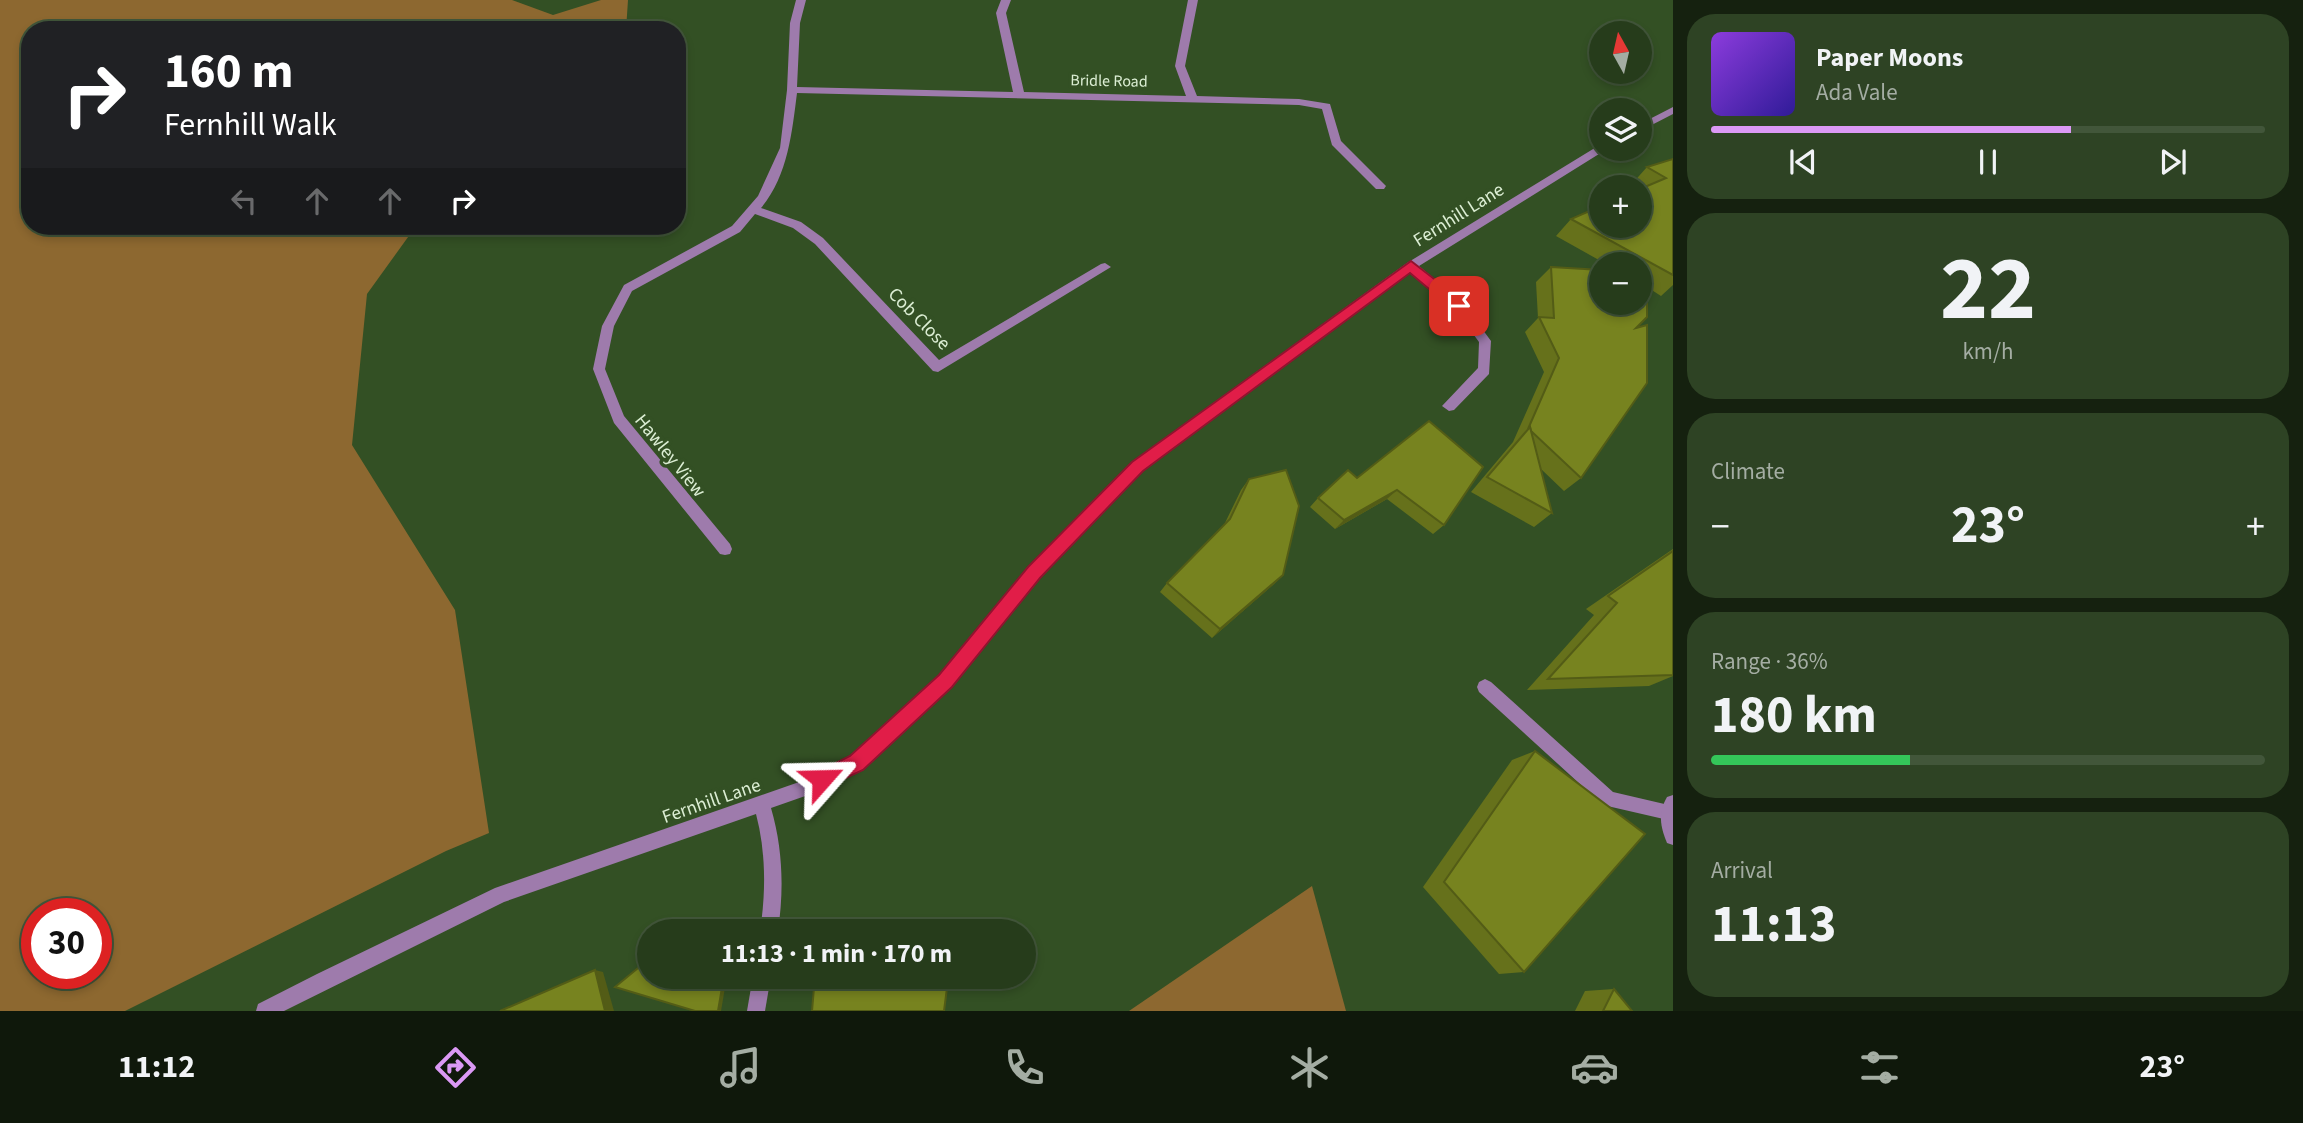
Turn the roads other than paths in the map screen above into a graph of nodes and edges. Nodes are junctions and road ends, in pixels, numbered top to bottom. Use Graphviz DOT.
graph roads {
  1 [pos="801,0"];
  2 [pos="1006,0"];
  3 [pos="1193,0"];
  4 [pos="792,90"];
  5 [pos="1019,94"];
  6 [pos="1192,98"];
  7 [pos="1673,110"];
  8 [pos="1652,121"];
  9 [pos="1589,157"];
  10 [pos="1380,186"];
  11 [pos="753,209"];
  12 [pos="1411,266"];
  13 [pos="1105,267"];
  14 [pos="1449,406"];
  15 [pos="725,549"];
  16 [pos="1485,688"];
  17 [pos="761,803"];
  18 [pos="1670,807"];
  19 [pos="1673,837"];
  20 [pos="771,919"];
  21 [pos="760,989"];
  22 [pos="265,1011"];
  23 [pos="756,1011"];
  1 -- 4 [label="street, Hawley View"];
  2 -- 5 [label="street"];
  3 -- 6 [label="street"];
  4 -- 5 [label="street, Bridle Road"];
  4 -- 11 [label="street, Hawley View"];
  5 -- 6 [label="street, Bridle Road"];
  6 -- 10 [label="street, Bridle Road"];
  7 -- 8 [label="street"];
  9 -- 12 [label="street, Fernhill Lane"];
  11 -- 13 [label="street, Cob Close"];
  11 -- 15 [label="street, Hawley View"];
  12 -- 14 [label="street"];
  12 -- 17 [label="street, Fernhill Lane"];
  16 -- 18 [label="street"];
  17 -- 20 [label="street"];
  17 -- 22 [label="street, Fernhill Lane"];
  18 -- 19 [label="street"];
  21 -- 23 [label="street"];
}
